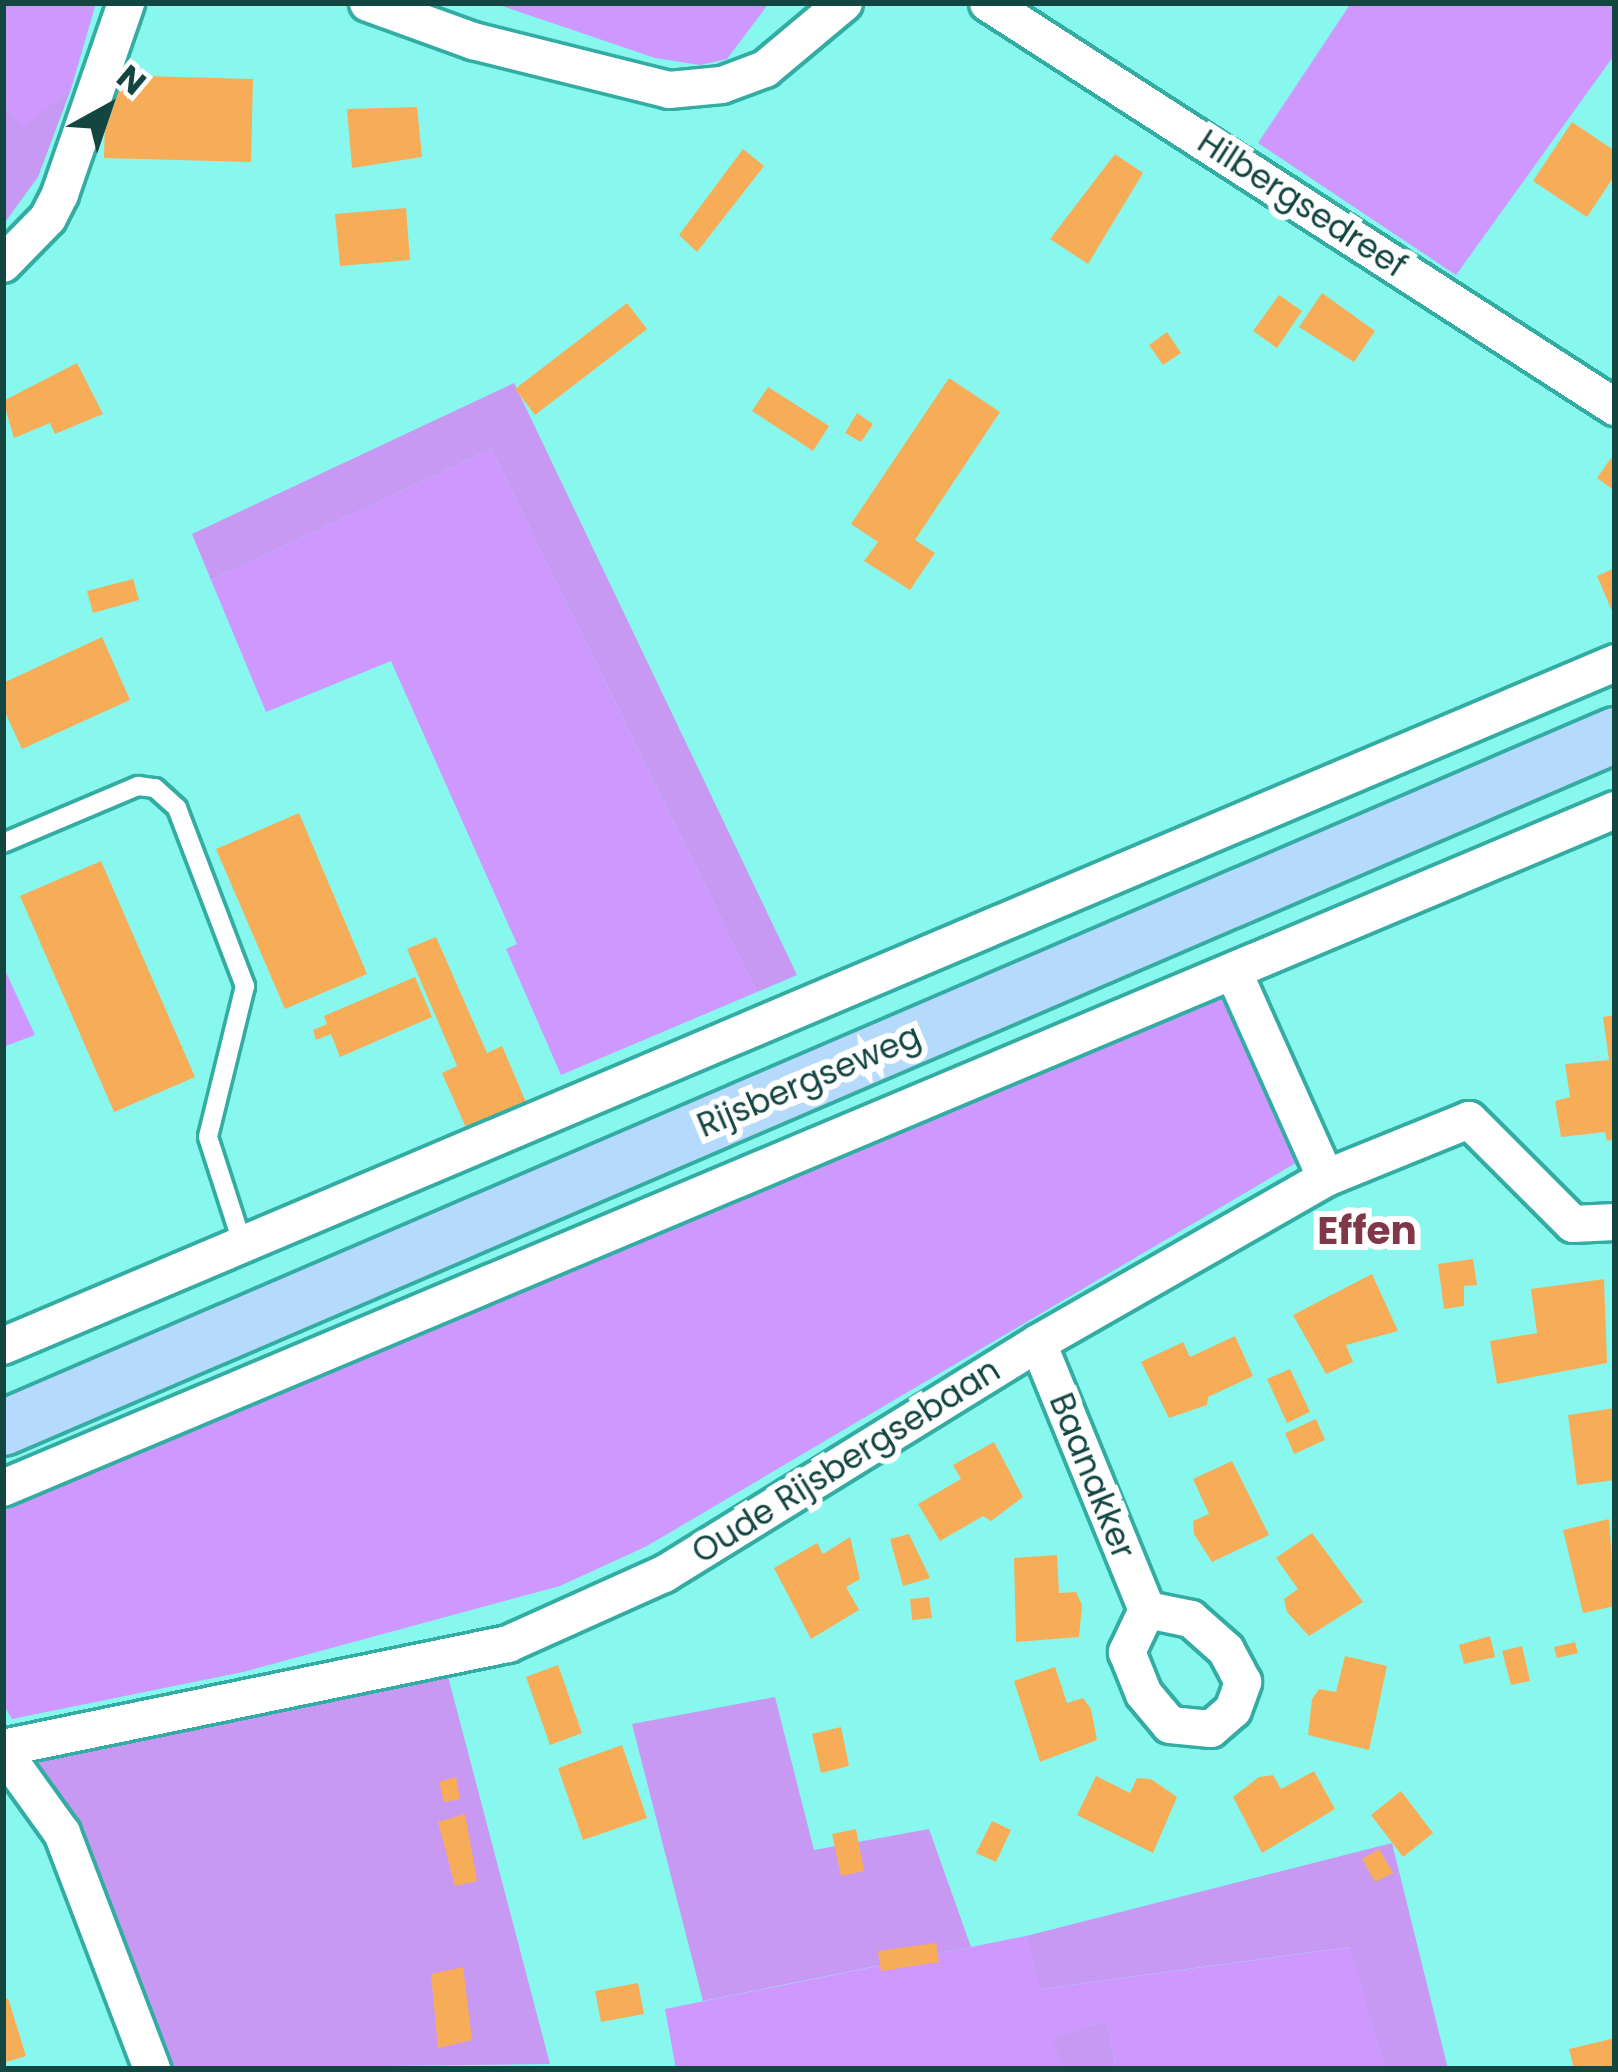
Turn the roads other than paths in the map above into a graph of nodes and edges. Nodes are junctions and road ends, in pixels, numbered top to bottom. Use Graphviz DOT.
graph roads {
  1 [pos="126,3"];
  2 [pos="368,3"];
  3 [pos="844,3"];
  4 [pos="988,3"];
  5 [pos="3,265"];
  6 [pos="1615,407"];
  7 [pos="1615,663"];
  8 [pos="1615,735"];
  9 [pos="1615,810"];
  10 [pos="3,843"];
  11 [pos="1235,975"];
  12 [pos="1326,1178"];
  13 [pos="1615,1222"];
  14 [pos="242,1242"];
  15 [pos="1038,1342"];
  16 [pos="3,1346"];
  17 [pos="3,1428"];
  18 [pos="3,1488"];
  19 [pos="1147,1610"];
  20 [pos="3,1749"];
  21 [pos="152,2069"];
  1 -- 5 [label="street"];
  2 -- 3 [label="street"];
  4 -- 6 [label="street, Hilbergsedreef"];
  7 -- 14 [label="street"];
  8 -- 17 [label="main road, Rijsbergseweg"];
  9 -- 11 [label="street, Rijsbergseweg"];
  10 -- 14 [label="lane"];
  11 -- 12 [label="street"];
  11 -- 18 [label="street, Rijsbergseweg"];
  12 -- 13 [label="street, Oude Rijsbergsebaan"];
  12 -- 15 [label="street, Oude Rijsbergsebaan"];
  14 -- 16 [label="street"];
  15 -- 19 [label="street, Baanakker"];
  15 -- 20 [label="street, Oude Rijsbergsebaan"];
  20 -- 21 [label="street"];
}
